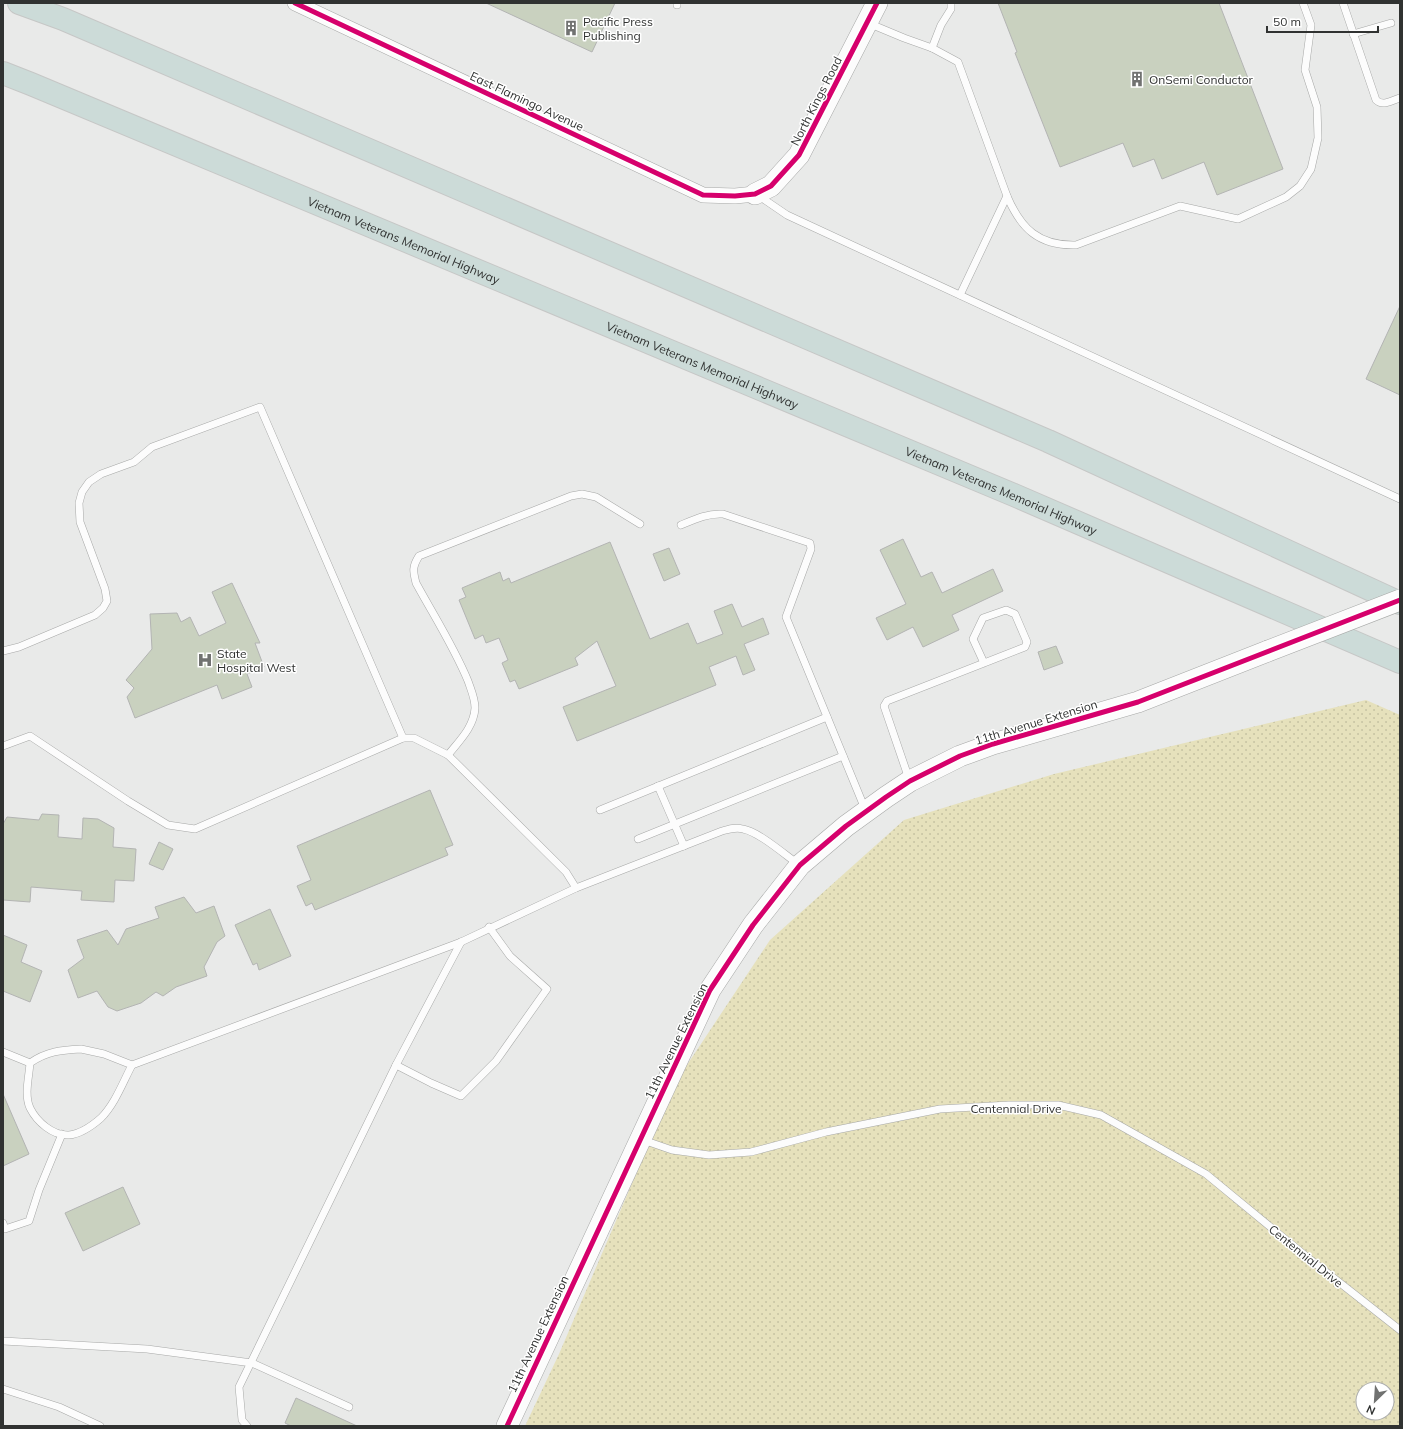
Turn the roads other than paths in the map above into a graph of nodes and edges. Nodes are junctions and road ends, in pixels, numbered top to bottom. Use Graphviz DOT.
graph roads {
  1 [pos="19,3"];
  2 [pos="295,3"];
  3 [pos="877,3"];
  4 [pos="952,3"];
  5 [pos="1303,3"];
  6 [pos="1343,3"];
  7 [pos="867,22"];
  8 [pos="1391,23"];
  9 [pos="1353,34"];
  10 [pos="932,48"];
  11 [pos="3,74"];
  12 [pos="1400,98"];
  13 [pos="755,194"];
  14 [pos="1007,196"];
  15 [pos="960,295"];
  16 [pos="1400,499"];
  17 [pos="640,524"];
  18 [pos="681,525"];
  19 [pos="1400,601"];
  20 [pos="3,651"];
  21 [pos="1400,662"];
  22 [pos="984,663"];
  23 [pos="827,717"];
  24 [pos="402,738"];
  25 [pos="3,746"];
  26 [pos="448,755"];
  27 [pos="843,756"];
  28 [pos="910,781"];
  29 [pos="658,786"];
  30 [pos="600,810"];
  31 [pos="866,811"];
  32 [pos="674,824"];
  33 [pos="638,839"];
  34 [pos="684,846"];
  35 [pos="800,865"];
  36 [pos="576,888"];
  37 [pos="489,928"];
  38 [pos="461,942"];
  39 [pos="3,1052"];
  40 [pos="30,1063"];
  41 [pos="132,1065"];
  42 [pos="396,1065"];
  43 [pos="62,1134"];
  44 [pos="640,1139"];
  45 [pos="4,1227"];
  46 [pos="1400,1330"];
  47 [pos="3,1341"];
  48 [pos="252,1363"];
  49 [pos="3,1389"];
  50 [pos="349,1407"];
  51 [pos="100,1426"];
  52 [pos="247,1426"];
  53 [pos="507,1426"];
  1 -- 19 [label="highway"];
  2 -- 13 [label="street, East Flamingo Avenue"];
  3 -- 7 [label="street, North Kings Road"];
  4 -- 10 [label="lane"];
  5 -- 14 [label="lane"];
  6 -- 9 [label="lane"];
  7 -- 10 [label="lane"];
  7 -- 13 [label="street, North Kings Road"];
  8 -- 9 [label="lane"];
  9 -- 12 [label="lane"];
  10 -- 14 [label="lane"];
  11 -- 21 [label="highway, Vietnam Veterans Memorial Highway"];
  13 -- 15 [label="lane"];
  14 -- 15 [label="lane"];
  15 -- 16 [label="lane"];
  17 -- 26 [label="lane"];
  18 -- 23 [label="lane"];
  19 -- 28 [label="street, 11th Avenue Extension, bridge"];
  20 -- 24 [label="lane"];
  22 -- 22 [label="lane"];
  22 -- 28 [label="lane"];
  23 -- 27 [label="lane"];
  23 -- 29 [label="lane"];
  24 -- 25 [label="lane"];
  24 -- 26 [label="lane"];
  26 -- 36 [label="lane"];
  27 -- 31 [label="lane"];
  27 -- 32 [label="lane"];
  28 -- 31 [label="street, 11th Avenue Extension"];
  29 -- 30 [label="lane"];
  29 -- 32 [label="lane"];
  31 -- 35 [label="street, 11th Avenue Extension"];
  32 -- 33 [label="lane"];
  32 -- 34 [label="lane"];
  34 -- 35 [label="lane"];
  34 -- 36 [label="lane"];
  35 -- 44 [label="street, 11th Avenue Extension"];
  36 -- 37 [label="lane"];
  37 -- 38 [label="lane"];
  37 -- 42 [label="lane"];
  38 -- 41 [label="lane"];
  38 -- 42 [label="lane"];
  39 -- 40 [label="lane"];
  40 -- 41 [label="lane"];
  40 -- 43 [label="lane"];
  41 -- 43 [label="lane"];
  42 -- 48 [label="lane"];
  43 -- 45 [label="lane"];
  44 -- 46 [label="lane, Centennial Drive"];
  44 -- 53 [label="street, 11th Avenue Extension"];
  47 -- 48 [label="lane"];
  48 -- 50 [label="lane"];
  48 -- 52 [label="lane"];
  49 -- 51 [label="lane"];
}
